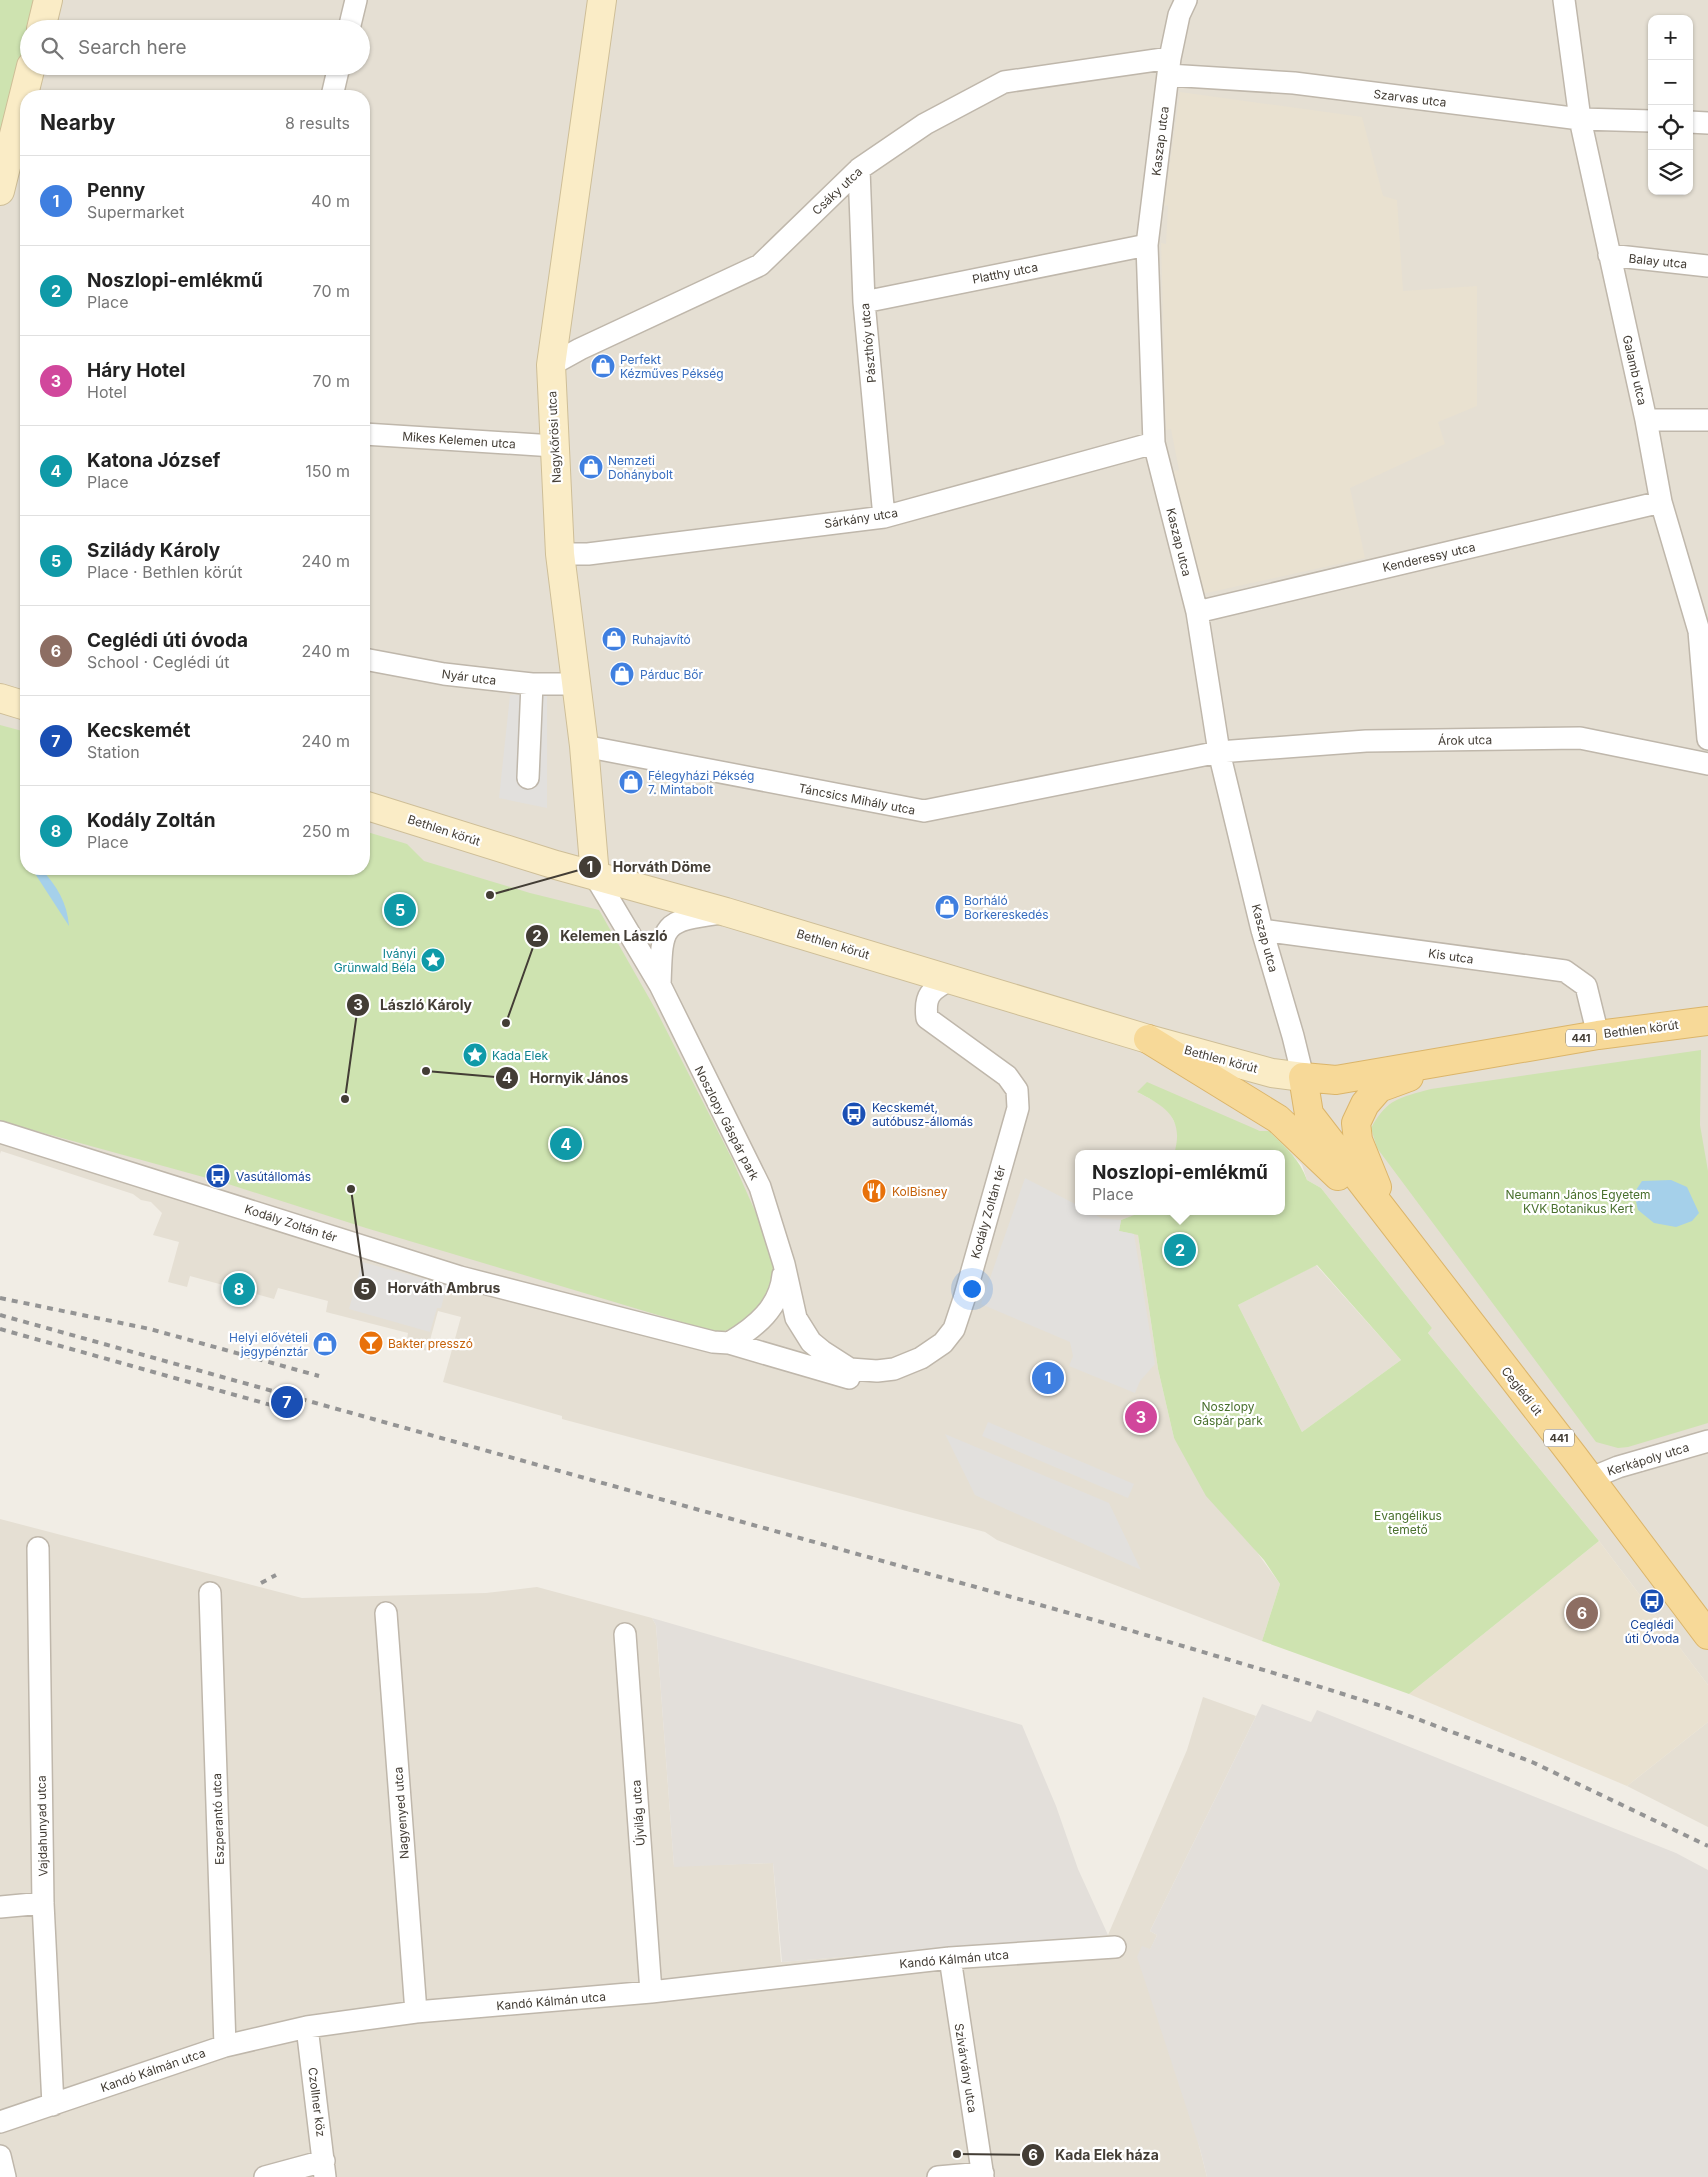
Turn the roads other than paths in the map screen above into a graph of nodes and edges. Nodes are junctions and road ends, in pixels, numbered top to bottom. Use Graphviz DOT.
graph roads {
  1 [pos="48,0"];
  2 [pos="356,0"];
  3 [pos="602,0"];
  4 [pos="1186,0"];
  5 [pos="1564,0"];
  6 [pos="43,20"];
  7 [pos="351,20"];
  8 [pos="1169,66"];
  9 [pos="29,75"];
  10 [pos="337,75"];
  11 [pos="26,90"];
  12 [pos="333,90"];
  13 [pos="20,115"];
  14 [pos="1580,119"];
  15 [pos="1648,121"];
  16 [pos="1693,122"];
  17 [pos="1708,123"];
  18 [pos="859,169"];
  19 [pos="0,191"];
  20 [pos="1147,244"];
  21 [pos="1609,255"];
  22 [pos="1708,266"];
  23 [pos="864,302"];
  24 [pos="551,365"];
  25 [pos="1646,420"];
  26 [pos="1708,420"];
  27 [pos="370,434"];
  28 [pos="1154,444"];
  29 [pos="554,446"];
  30 [pos="1661,502"];
  31 [pos="884,517"];
  32 [pos="560,554"];
  33 [pos="1197,612"];
  34 [pos="1704,630"];
  35 [pos="370,660"];
  36 [pos="532,684"];
  37 [pos="576,684"];
  38 [pos="0,698"];
  39 [pos="20,704"];
  40 [pos="1708,739"];
  41 [pos="584,746"];
  42 [pos="1219,752"];
  43 [pos="1708,764"];
  44 [pos="528,778"];
  45 [pos="370,807"];
  46 [pos="595,876"];
  47 [pos="726,912"];
  48 [pos="1262,930"];
  49 [pos="950,980"];
  50 [pos="660,985"];
  51 [pos="1708,1021"];
  52 [pos="1598,1034"];
  53 [pos="1148,1040"];
  54 [pos="1456,1059"];
  55 [pos="1303,1077"];
  56 [pos="0,1132"];
  57 [pos="1005,1206"];
  58 [pos="1407,1244"];
  59 [pos="787,1274"];
  60 [pos="728,1343"];
  61 [pos="801,1363"];
  62 [pos="841,1364"];
  63 [pos="901,1378"];
  64 [pos="1708,1442"];
  65 [pos="1589,1478"];
  66 [pos="38,1548"];
  67 [pos="210,1592"];
  68 [pos="386,1613"];
  69 [pos="625,1634"];
  70 [pos="1708,1635"];
  71 [pos="43,1903"];
  72 [pos="0,1907"];
  73 [pos="1115,1946"];
  74 [pos="950,1958"];
  75 [pos="651,1992"];
  76 [pos="416,2012"];
  77 [pos="308,2027"];
  78 [pos="226,2046"];
  79 [pos="53,2105"];
  80 [pos="0,2122"];
  81 [pos="0,2156"];
  82 [pos="325,2169"];
  83 [pos="983,2175"];
  84 [pos="6,2177"];
  85 [pos="265,2177"];
  86 [pos="938,2177"];
  1 -- 6 [label="street"];
  2 -- 7 [label="street"];
  3 -- 24 [label="street, Nagykőrösi utca"];
  4 -- 8 [label="street, Kaszap utca"];
  5 -- 14 [label="street, Galamb utca"];
  8 -- 14 [label="street, Szarvas utca"];
  8 -- 18 [label="street, Csáky utca"];
  8 -- 20 [label="street, Kaszap utca"];
  9 -- 11 [label="street"];
  10 -- 12 [label="street"];
  13 -- 19 [label="street"];
  14 -- 15 [label="street, Szarvas utca"];
  14 -- 21 [label="street, Galamb utca"];
  16 -- 17 [label="street"];
  18 -- 23 [label="street, Pászthóy utca"];
  18 -- 24 [label="street, Csáky utca"];
  20 -- 23 [label="street, Platthy utca"];
  20 -- 28 [label="street, Kaszap utca"];
  21 -- 22 [label="street, Balay utca"];
  21 -- 25 [label="street, Galamb utca"];
  23 -- 31 [label="street, Pászthóy utca"];
  24 -- 29 [label="street, Nagykőrösi utca"];
  25 -- 26 [label="street"];
  25 -- 30 [label="street, Galamb utca"];
  27 -- 29 [label="street, Mikes Kelemen utca"];
  28 -- 31 [label="street, Sárkány utca"];
  28 -- 33 [label="street, Kaszap utca"];
  29 -- 32 [label="street, Nagykőrösi utca"];
  30 -- 33 [label="street, Kenderessy utca"];
  30 -- 34 [label="street, Galamb utca"];
  31 -- 32 [label="street, Sárkány utca"];
  32 -- 37 [label="street, Nagykőrösi utca"];
  33 -- 42 [label="street, Kaszap utca"];
  34 -- 40 [label="street, Galamb utca"];
  35 -- 36 [label="street, Nyár utca"];
  36 -- 37 [label="street, Nyár utca"];
  36 -- 44 [label="street"];
  37 -- 41 [label="street, Nagykőrösi utca"];
  38 -- 39 [label="street"];
  41 -- 42 [label="street, Táncsics Mihály utca"];
  41 -- 46 [label="street, Nagykőrösi utca"];
  42 -- 43 [label="street, Árok utca"];
  42 -- 48 [label="street, Kaszap utca"];
  45 -- 46 [label="street, Bethlen körút"];
  46 -- 47 [label="street, Bethlen körút"];
  46 -- 50 [label="street, Noszlopy Gáspár park"];
  47 -- 49 [label="street, Bethlen körút"];
  47 -- 50 [label="street"];
  48 -- 52 [label="street, Kis utca"];
  48 -- 55 [label="street, Kaszap utca"];
  49 -- 53 [label="street, Bethlen körút"];
  49 -- 62 [label="street, Kodály Zoltán tér"];
  50 -- 59 [label="street, Noszlopy Gáspár park"];
  51 -- 52 [label="main road, Bethlen körút / 441"];
  52 -- 54 [label="main road, Bethlen körút / 441"];
  53 -- 55 [label="street, Bethlen körút"];
  53 -- 58 [label="main road"];
  54 -- 55 [label="main road, 441"];
  54 -- 58 [label="main road"];
  55 -- 58 [label="main road, 441"];
  56 -- 60 [label="street, Kodály Zoltán tér"];
  57 -- 63 [label="street, Kodály Zoltán tér"];
  58 -- 65 [label="main road, Ceglédi út / 441"];
  59 -- 60 [label="street"];
  59 -- 62 [label="street, Kodály Zoltán tér"];
  60 -- 61 [label="street, Kodály Zoltán tér"];
  61 -- 62 [label="street, Kodály Zoltán tér"];
  61 -- 63 [label="street, Kodály Zoltán tér"];
  62 -- 63 [label="street, Kodály Zoltán tér"];
  64 -- 65 [label="street, Kerkápoly utca"];
  65 -- 70 [label="main road, Ceglédi út / 441"];
  66 -- 71 [label="street, Vajdahunyad utca"];
  67 -- 78 [label="street, Eszperantó utca"];
  68 -- 76 [label="street, Nagyenyed utca"];
  69 -- 75 [label="street, Újvilág utca"];
  71 -- 72 [label="street"];
  71 -- 79 [label="street, Vajdahunyad utca"];
  73 -- 74 [label="street, Kandó Kálmán utca"];
  74 -- 75 [label="street, Kandó Kálmán utca"];
  74 -- 83 [label="street, Szivárvány utca"];
  75 -- 76 [label="street, Kandó Kálmán utca"];
  76 -- 77 [label="street, Kandó Kálmán utca"];
  77 -- 78 [label="street, Kandó Kálmán utca"];
  77 -- 82 [label="street, Czollner köz"];
  78 -- 79 [label="street, Kandó Kálmán utca"];
  79 -- 80 [label="street, Kandó Kálmán utca"];
  81 -- 84 [label="street"];
  82 -- 85 [label="street"];
  83 -- 86 [label="street"];
}
